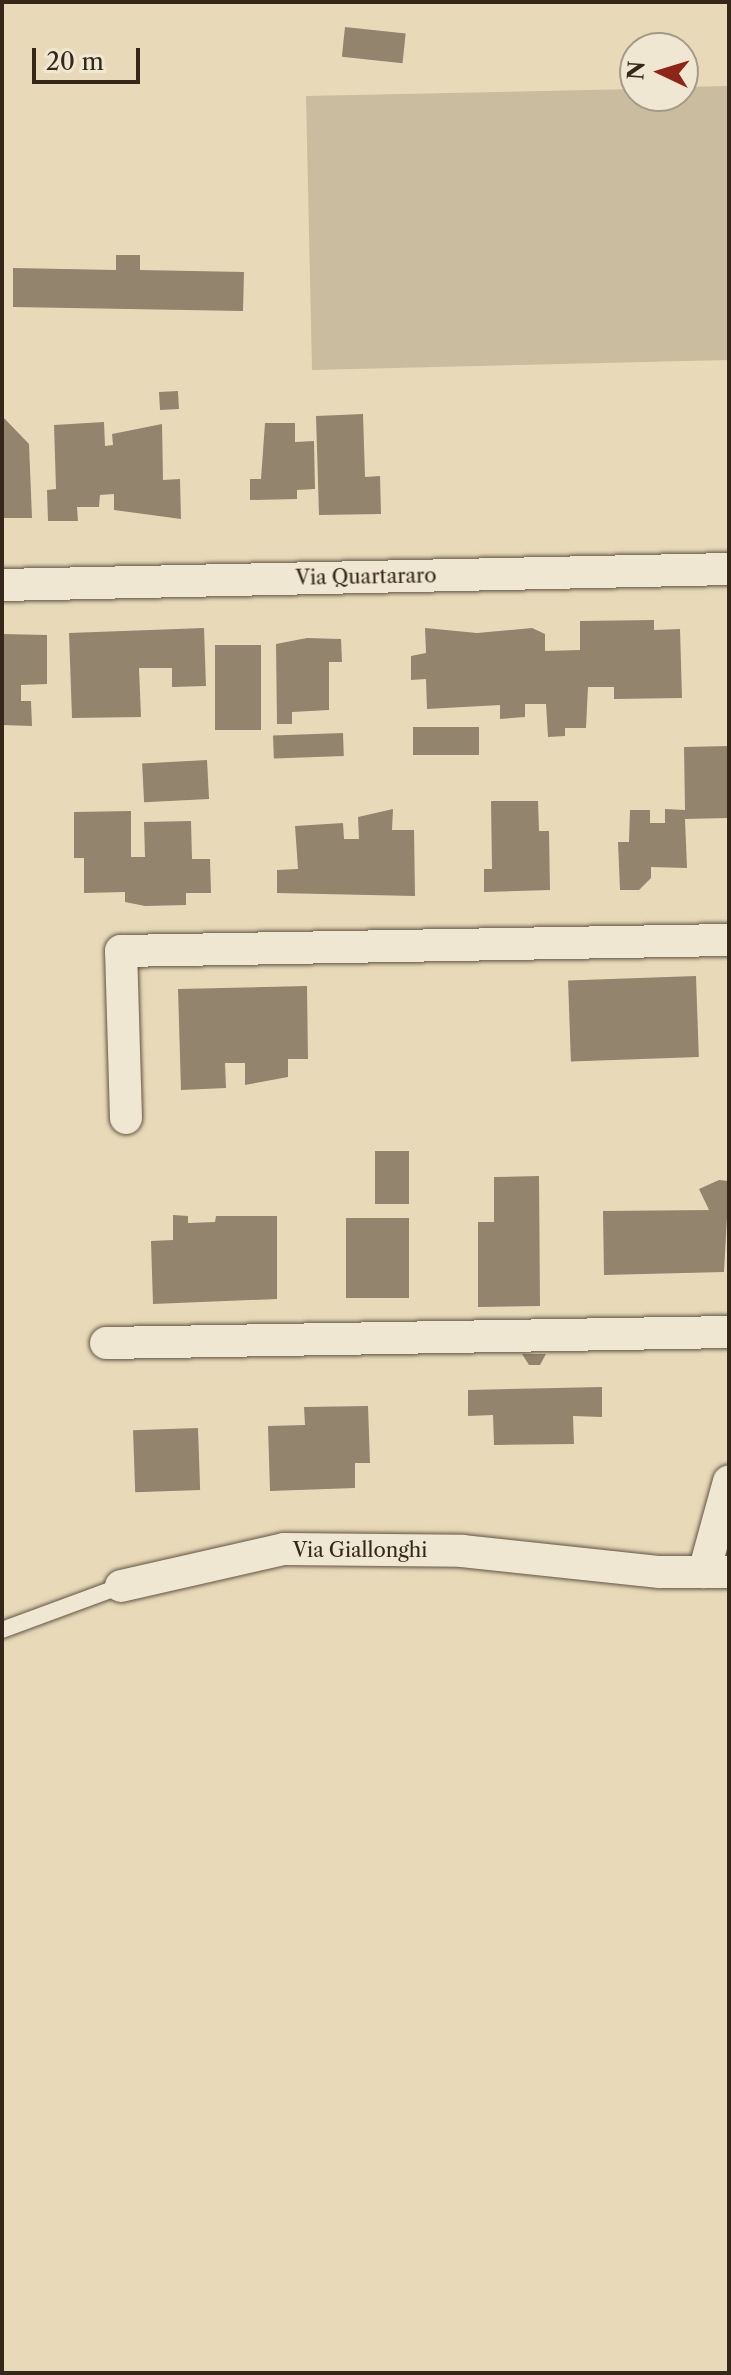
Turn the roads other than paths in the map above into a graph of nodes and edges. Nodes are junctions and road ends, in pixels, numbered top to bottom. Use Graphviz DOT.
graph roads {
  1 [pos="729,569"];
  2 [pos="2,585"];
  3 [pos="729,940"];
  4 [pos="126,1118"];
  5 [pos="729,1332"];
  6 [pos="106,1343"];
  7 [pos="729,1481"];
  8 [pos="716,1572"];
  9 [pos="121,1586"];
  10 [pos="2,1630"];
  1 -- 2 [label="street, Via Quartararo"];
  3 -- 4 [label="street"];
  5 -- 6 [label="street"];
  7 -- 8 [label="street"];
  8 -- 9 [label="street, Via Giallonghi"];
  9 -- 10 [label="lane, Via Giallonghi"];
}
